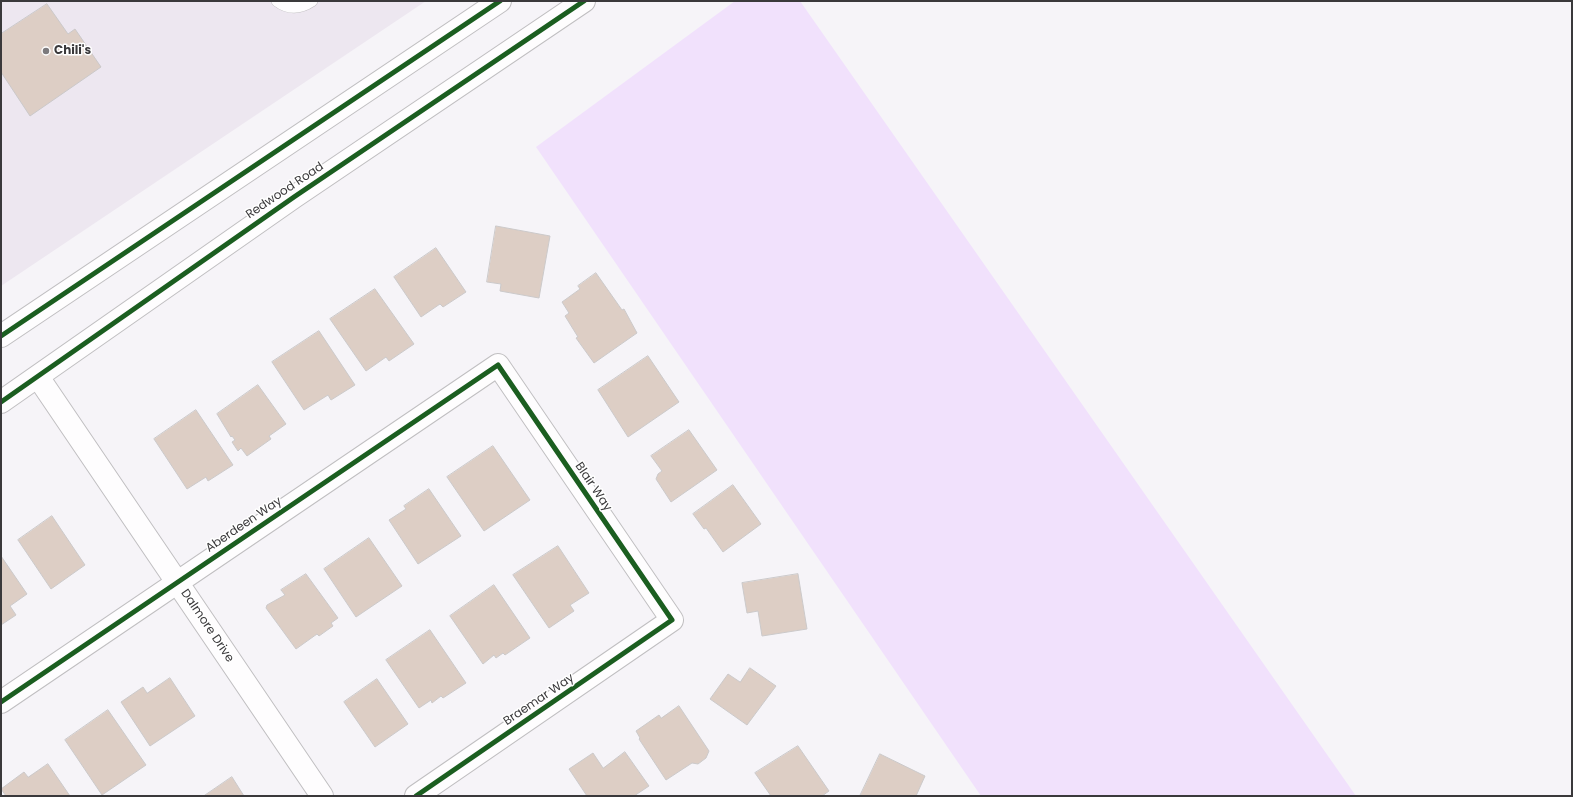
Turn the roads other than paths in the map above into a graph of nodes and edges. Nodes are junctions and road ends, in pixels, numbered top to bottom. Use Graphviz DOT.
graph roads {
  1 [pos="277,1"];
  2 [pos="312,1"];
  3 [pos="500,1"];
  4 [pos="584,1"];
  5 [pos="3,330"];
  6 [pos="498,365"];
  7 [pos="38,377"];
  8 [pos="1,402"];
  9 [pos="178,583"];
  10 [pos="672,620"];
  11 [pos="1,702"];
  12 [pos="322,796"];
  13 [pos="416,796"];
  1 -- 2 [label="lane"];
  3 -- 5 [label="street"];
  4 -- 7 [label="street, Redwood Road"];
  6 -- 9 [label="street, Aberdeen Way"];
  6 -- 10 [label="street, Blair Way"];
  7 -- 8 [label="street, Redwood Road"];
  7 -- 9 [label="street, Dalmore Drive"];
  9 -- 11 [label="street, Aberdeen Way"];
  9 -- 12 [label="street, Dalmore Drive"];
  10 -- 13 [label="street, Braemar Way"];
}
